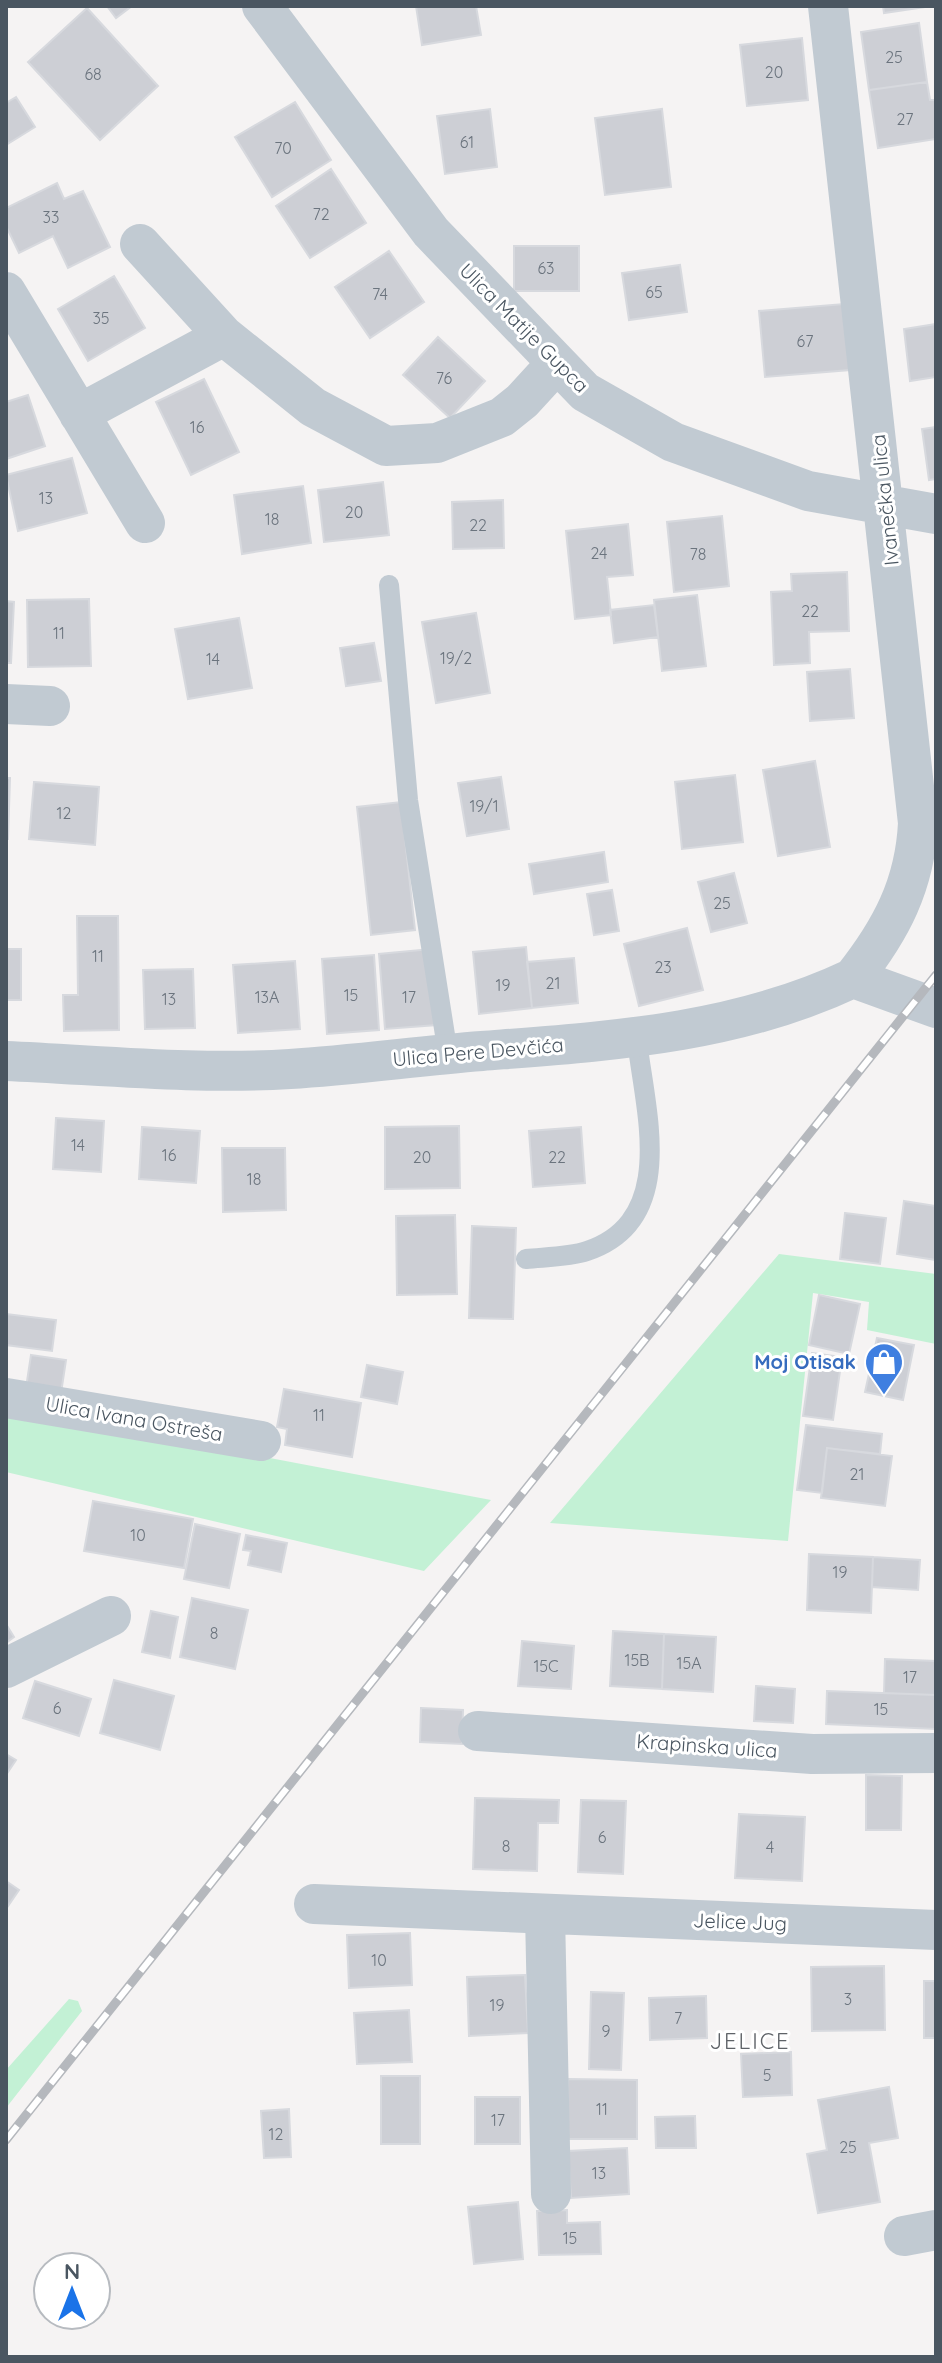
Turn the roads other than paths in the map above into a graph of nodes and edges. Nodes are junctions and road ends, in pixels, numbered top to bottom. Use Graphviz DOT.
graph roads {
  1 [pos="262,6"];
  2 [pos="828,6"];
  3 [pos="140,244"];
  4 [pos="6,292"];
  5 [pos="224,336"];
  6 [pos="555,365"];
  7 [pos="79,414"];
  8 [pos="885,502"];
  9 [pos="936,514"];
  10 [pos="145,523"];
  11 [pos="389,585"];
  12 [pos="6,704"];
  13 [pos="50,706"];
  14 [pos="853,978"];
  15 [pos="936,1008"];
  16 [pos="637,1040"];
  17 [pos="448,1054"];
  18 [pos="6,1061"];
  19 [pos="526,1259"];
  20 [pos="6,1398"];
  21 [pos="261,1441"];
  22 [pos="111,1616"];
  23 [pos="6,1668"];
  24 [pos="478,1731"];
  25 [pos="936,1753"];
  26 [pos="314,1904"];
  27 [pos="545,1914"];
  28 [pos="936,1930"];
  29 [pos="551,2194"];
  1 -- 6 [label="street, Ulica Matije Gupca"];
  2 -- 8 [label="street, Ivanečka ulica"];
  3 -- 5 [label="street"];
  4 -- 7 [label="street"];
  5 -- 6 [label="street"];
  5 -- 7 [label="street"];
  6 -- 8 [label="street, Ulica Matije Gupca"];
  7 -- 10 [label="street"];
  8 -- 9 [label="street, Ulica Matije Gupca"];
  8 -- 14 [label="street, Ivanečka ulica"];
  11 -- 17 [label="lane"];
  12 -- 13 [label="street"];
  14 -- 15 [label="street"];
  14 -- 16 [label="street, Ulica Pere Devčića"];
  16 -- 17 [label="street, Ulica Pere Devčića"];
  16 -- 19 [label="lane"];
  17 -- 18 [label="street, Ulica Pere Devčića"];
  20 -- 21 [label="street, Ulica Ivana Ostreša"];
  22 -- 23 [label="street"];
  24 -- 25 [label="street, Krapinska ulica"];
  26 -- 27 [label="street, Jelice Jug"];
  27 -- 28 [label="street, Jelice Jug"];
  27 -- 29 [label="street"];
}
